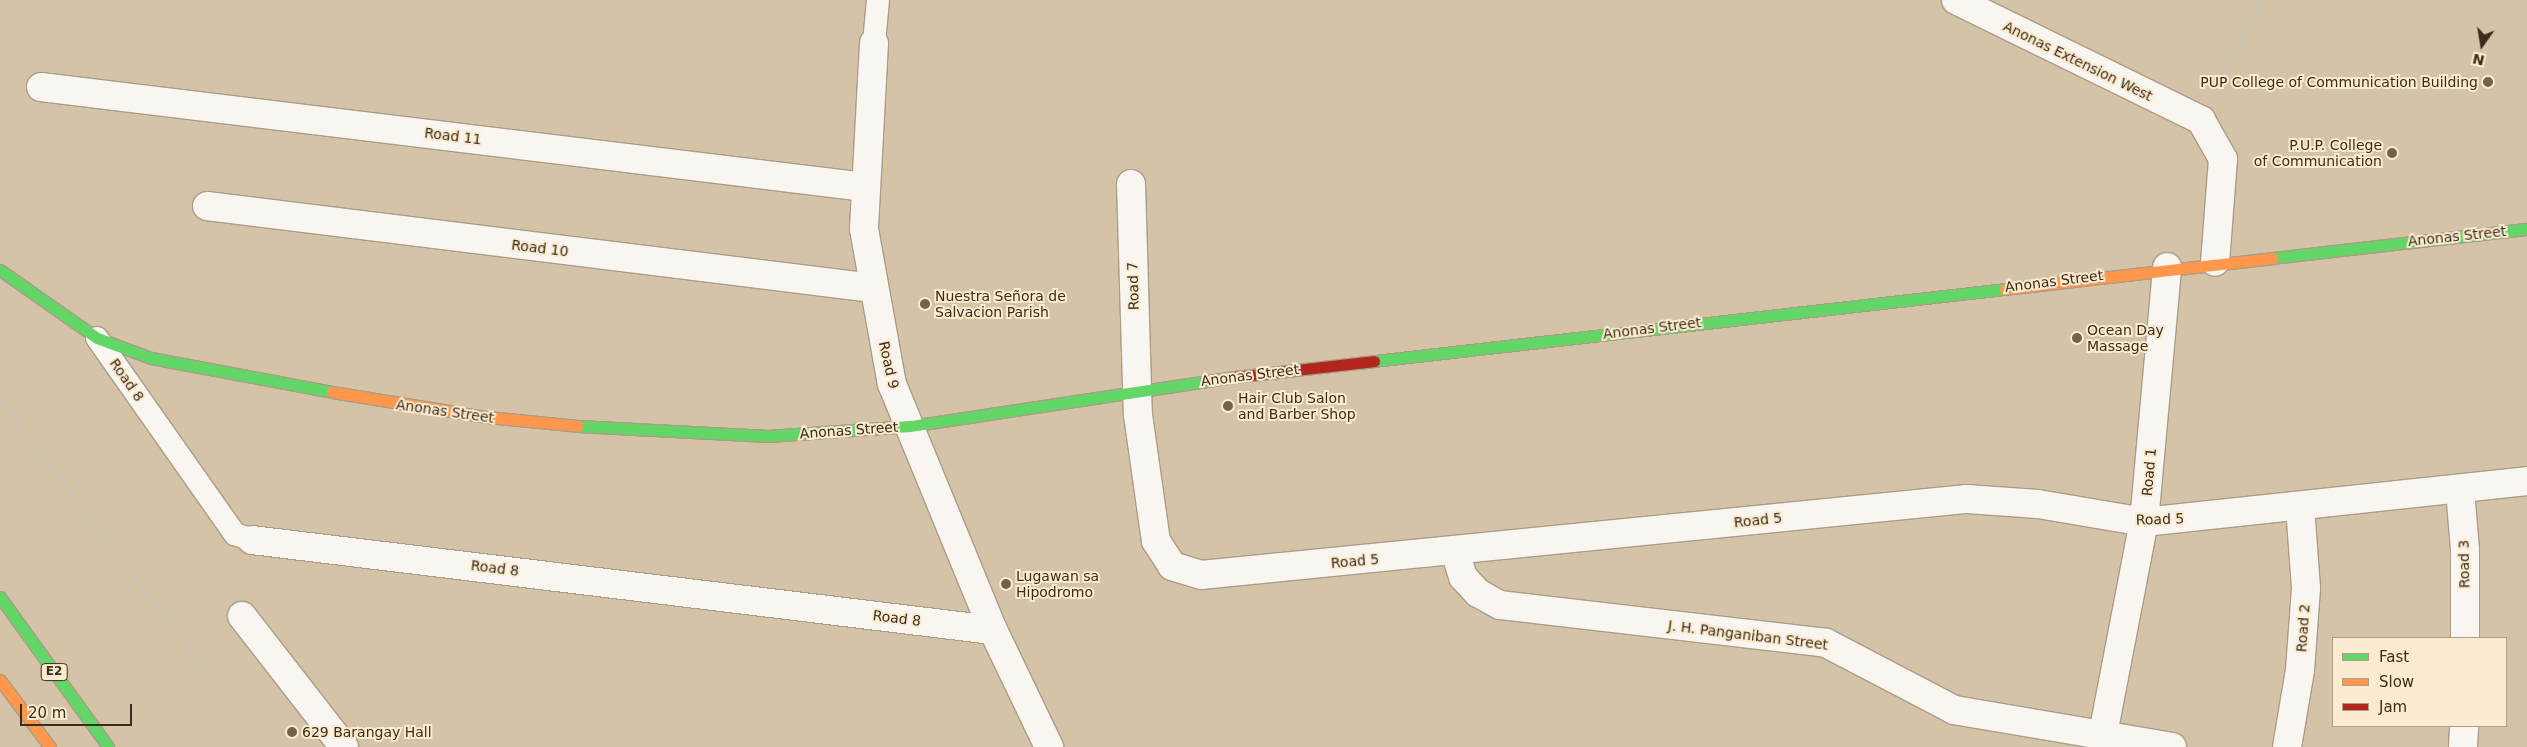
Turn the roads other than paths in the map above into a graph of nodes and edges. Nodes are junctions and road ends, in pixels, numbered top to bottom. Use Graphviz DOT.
graph roads {
  1 [pos="878,0"];
  2 [pos="1956,0"];
  3 [pos="874,43"];
  4 [pos="41,87"];
  5 [pos="1130,184"];
  6 [pos="865,187"];
  7 [pos="208,206"];
  8 [pos="2527,228"];
  9 [pos="2215,262"];
  10 [pos="2168,268"];
  11 [pos="0,270"];
  12 [pos="873,288"];
  13 [pos="97,338"];
  14 [pos="1138,388"];
  15 [pos="910,426"];
  16 [pos="2527,481"];
  17 [pos="2460,490"];
  18 [pos="2300,508"];
  19 [pos="2144,522"];
  20 [pos="252,540"];
  21 [pos="1455,552"];
  22 [pos="0,597"];
  23 [pos="242,616"];
  24 [pos="993,630"];
  25 [pos="2464,637"];
  26 [pos="0,681"];
  27 [pos="2464,727"];
  28 [pos="2103,734"];
  29 [pos="36,747"];
  30 [pos="50,747"];
  31 [pos="108,747"];
  32 [pos="344,747"];
  33 [pos="1049,747"];
  34 [pos="2172,747"];
  35 [pos="2287,747"];
  36 [pos="2463,747"];
  1 -- 3 [label="lane"];
  2 -- 9 [label="street, Anonas Extension West"];
  3 -- 6 [label="street, Road 9"];
  4 -- 6 [label="street, Road 11"];
  5 -- 14 [label="street, Road 7"];
  6 -- 12 [label="street, Road 9"];
  7 -- 12 [label="street, Road 10"];
  8 -- 9 [label="main road, Anonas Street"];
  9 -- 10 [label="main road, Anonas Street"];
  10 -- 14 [label="main road, Anonas Street"];
  10 -- 19 [label="street, Road 1"];
  11 -- 13 [label="main road, Anonas Street"];
  12 -- 15 [label="street, Road 9"];
  13 -- 15 [label="main road, Anonas Street"];
  13 -- 20 [label="lane, Road 8"];
  14 -- 15 [label="main road, Anonas Street"];
  14 -- 21 [label="street, Road 5"];
  15 -- 24 [label="street, Road 9"];
  16 -- 17 [label="street, Road 5"];
  17 -- 18 [label="street, Road 5"];
  17 -- 25 [label="street, Road 3"];
  18 -- 19 [label="street, Road 5"];
  18 -- 35 [label="street, Road 2"];
  19 -- 21 [label="street, Road 5"];
  19 -- 28 [label="street, Road 1"];
  20 -- 24 [label="street, Road 8"];
  21 -- 28 [label="street, J. H. Panganiban Street"];
  22 -- 31 [label="main road, E2"];
  23 -- 32 [label="street"];
  24 -- 33 [label="street, Road 9"];
  26 -- 29 [label="lane"];
  26 -- 30 [label="main road"];
  27 -- 36 [label="street"];
  28 -- 34 [label="street, J. H. Panganiban Street"];
}
